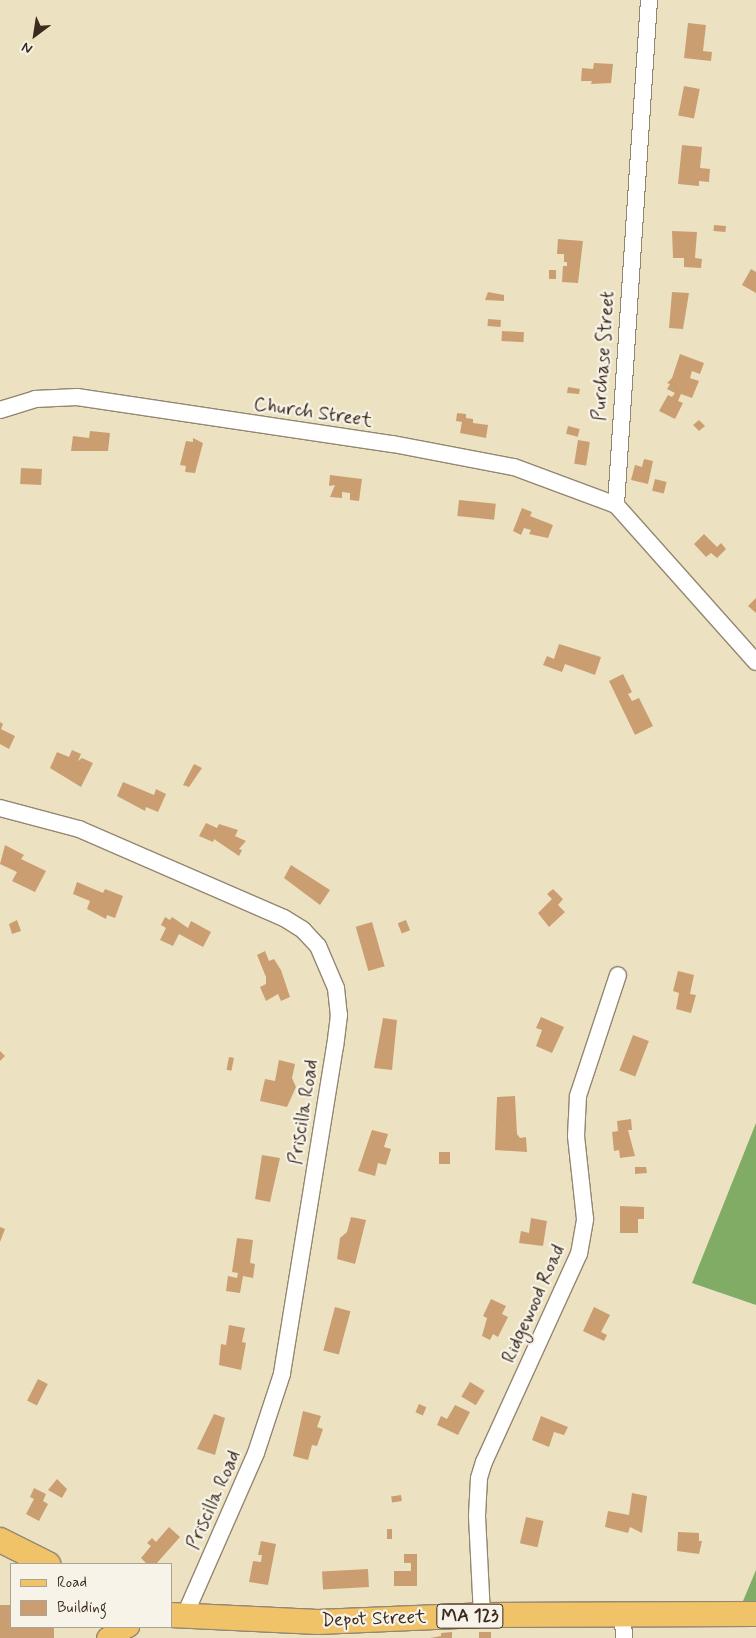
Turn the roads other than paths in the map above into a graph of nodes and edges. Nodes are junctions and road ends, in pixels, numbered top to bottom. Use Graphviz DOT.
graph roads {
  1 [pos="649,0"];
  2 [pos="0,410"];
  3 [pos="616,505"];
  4 [pos="756,662"];
  5 [pos="0,808"];
  6 [pos="618,976"];
  7 [pos="0,1540"];
  8 [pos="46,1563"];
  9 [pos="623,1614"];
  10 [pos="756,1614"];
  11 [pos="482,1615"];
  12 [pos="177,1616"];
  13 [pos="127,1628"];
  14 [pos="108,1638"];
  15 [pos="624,1638"];
  1 -- 3 [label="street, Purchase Street"];
  2 -- 3 [label="street, Church Street"];
  3 -- 4 [label="street"];
  5 -- 12 [label="street, Priscilla Road"];
  6 -- 11 [label="street, Ridgewood Road"];
  7 -- 8 [label="highway"];
  9 -- 10 [label="highway, Depot Street / MA 123"];
  9 -- 11 [label="highway, Depot Street / MA 123"];
  9 -- 15 [label="street"];
  11 -- 12 [label="highway, Depot Street / MA 123"];
  13 -- 14 [label="main road"];
}
